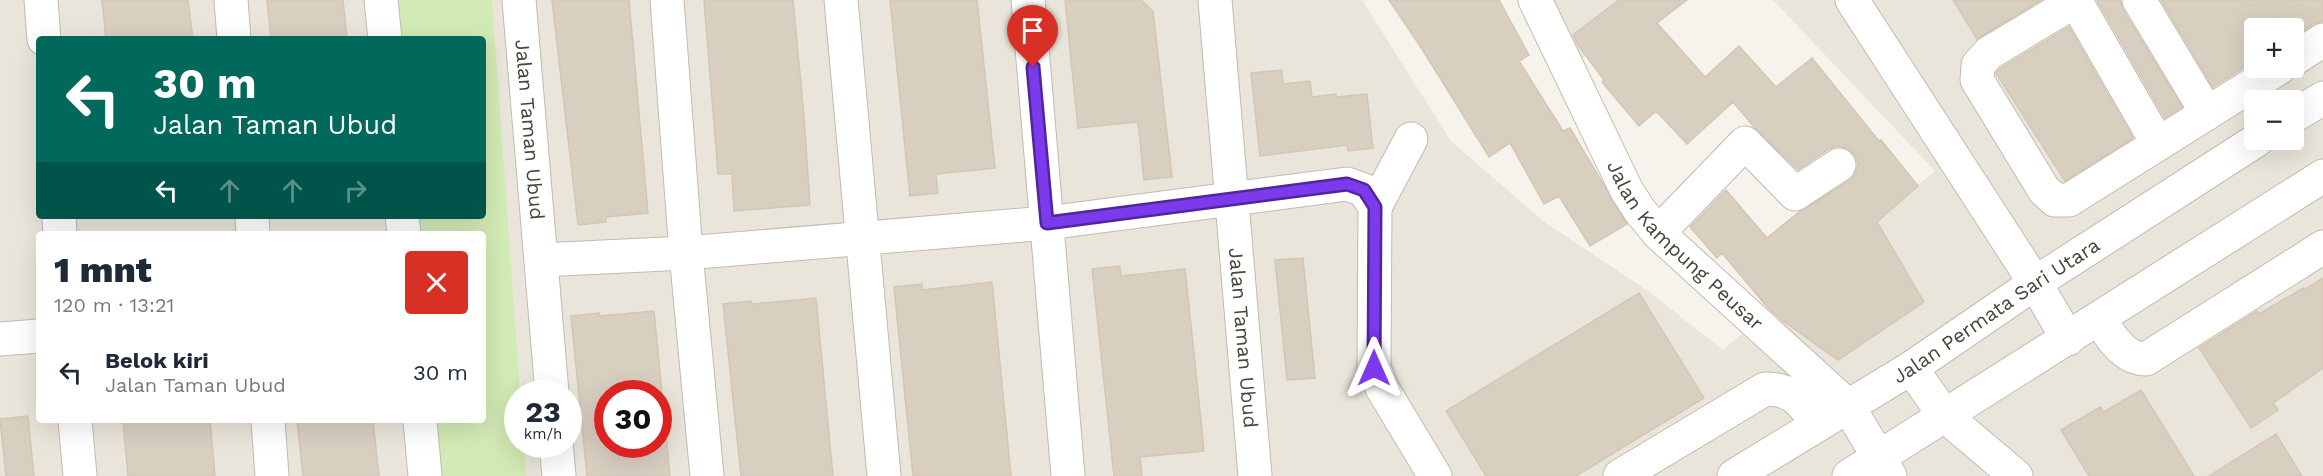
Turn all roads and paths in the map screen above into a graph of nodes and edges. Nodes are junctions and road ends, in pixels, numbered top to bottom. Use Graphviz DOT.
graph roads {
  1 [pos="41,0"];
  2 [pos="231,0"];
  3 [pos="381,0"];
  4 [pos="519,0"];
  5 [pos="667,0"];
  6 [pos="841,0"];
  7 [pos="1028,0"];
  8 [pos="1215,0"];
  9 [pos="1535,0"];
  10 [pos="1852,0"];
  11 [pos="2076,0"];
  12 [pos="2139,0"];
  13 [pos="44,36"];
  14 [pos="234,36"];
  15 [pos="385,36"];
  16 [pos="2323,40"];
  17 [pos="2288,90"];
  18 [pos="2304,95"];
  19 [pos="2323,98"];
  20 [pos="2244,103"];
  21 [pos="2207,113"];
  22 [pos="1411,139"];
  23 [pos="2158,144"];
  24 [pos="2244,148"];
  25 [pos="1839,165"];
  26 [pos="2323,177"];
  27 [pos="1232,199"];
  28 [pos="1375,207"];
  29 [pos="1047,223"];
  30 [pos="1658,232"];
  31 [pos="861,238"];
  32 [pos="2323,247"];
  33 [pos="686,253"];
  34 [pos="541,260"];
  35 [pos="2035,283"];
  36 [pos="2099,320"];
  37 [pos="36,336"];
  38 [pos="0,339"];
  39 [pos="2068,339"];
  40 [pos="1911,368"];
  41 [pos="551,380"];
  42 [pos="1848,406"];
  43 [pos="1945,416"];
  44 [pos="75,423"];
  45 [pos="268,423"];
  46 [pos="420,423"];
  47 [pos="1819,424"];
  48 [pos="557,458"];
  49 [pos="1884,467"];
  50 [pos="80,476"];
  51 [pos="272,476"];
  52 [pos="425,476"];
  53 [pos="559,476"];
  54 [pos="706,476"];
  55 [pos="884,476"];
  56 [pos="1068,476"];
  57 [pos="1254,476"];
  58 [pos="1435,476"];
  59 [pos="1620,476"];
  60 [pos="1734,476"];
  61 [pos="1849,476"];
  62 [pos="2016,476"];
  1 -- 13 [label="street"];
  2 -- 14 [label="street"];
  3 -- 15 [label="street"];
  4 -- 34 [label="street, Jalan Taman Ubud"];
  5 -- 33 [label="street"];
  6 -- 31 [label="street"];
  7 -- 29 [label="street"];
  8 -- 27 [label="street, Jalan Taman Ubud"];
  9 -- 30 [label="street, Jalan Kampung Peusar"];
  10 -- 35 [label="street"];
  11 -- 23 [label="street"];
  11 -- 23 [label="street"];
  12 -- 21 [label="street"];
  16 -- 17 [label="street"];
  18 -- 19 [label="street"];
  20 -- 21 [label="street"];
  21 -- 23 [label="street"];
  22 -- 28 [label="street"];
  24 -- 35 [label="street, Jalan Permata Sari Utara"];
  25 -- 30 [label="street"];
  26 -- 36 [label="street"];
  27 -- 28 [label="street"];
  27 -- 29 [label="street"];
  27 -- 57 [label="street, Jalan Taman Ubud"];
  28 -- 58 [label="street"];
  29 -- 31 [label="street"];
  29 -- 56 [label="street"];
  30 -- 42 [label="street, Jalan Kampung Peusar"];
  31 -- 33 [label="street"];
  31 -- 55 [label="street"];
  32 -- 36 [label="street"];
  33 -- 34 [label="street"];
  33 -- 54 [label="street"];
  34 -- 41 [label="street, Jalan Taman Ubud"];
  35 -- 39 [label="street"];
  35 -- 40 [label="street, Jalan Permata Sari Utara"];
  36 -- 39 [label="street"];
  37 -- 38 [label="street"];
  39 -- 43 [label="street"];
  40 -- 42 [label="street, Jalan Permata Sari Utara"];
  40 -- 43 [label="street"];
  42 -- 47 [label="street, Jalan Permata Sari Utara"];
  42 -- 49 [label="street, Jalan Kampung Peusar"];
  43 -- 49 [label="street"];
  43 -- 62 [label="street"];
  44 -- 50 [label="street"];
  45 -- 51 [label="street"];
  46 -- 52 [label="street"];
  47 -- 59 [label="street"];
  47 -- 60 [label="street, Jalan Permata Sari Utara"];
  48 -- 53 [label="street"];
  49 -- 61 [label="street"];
}
